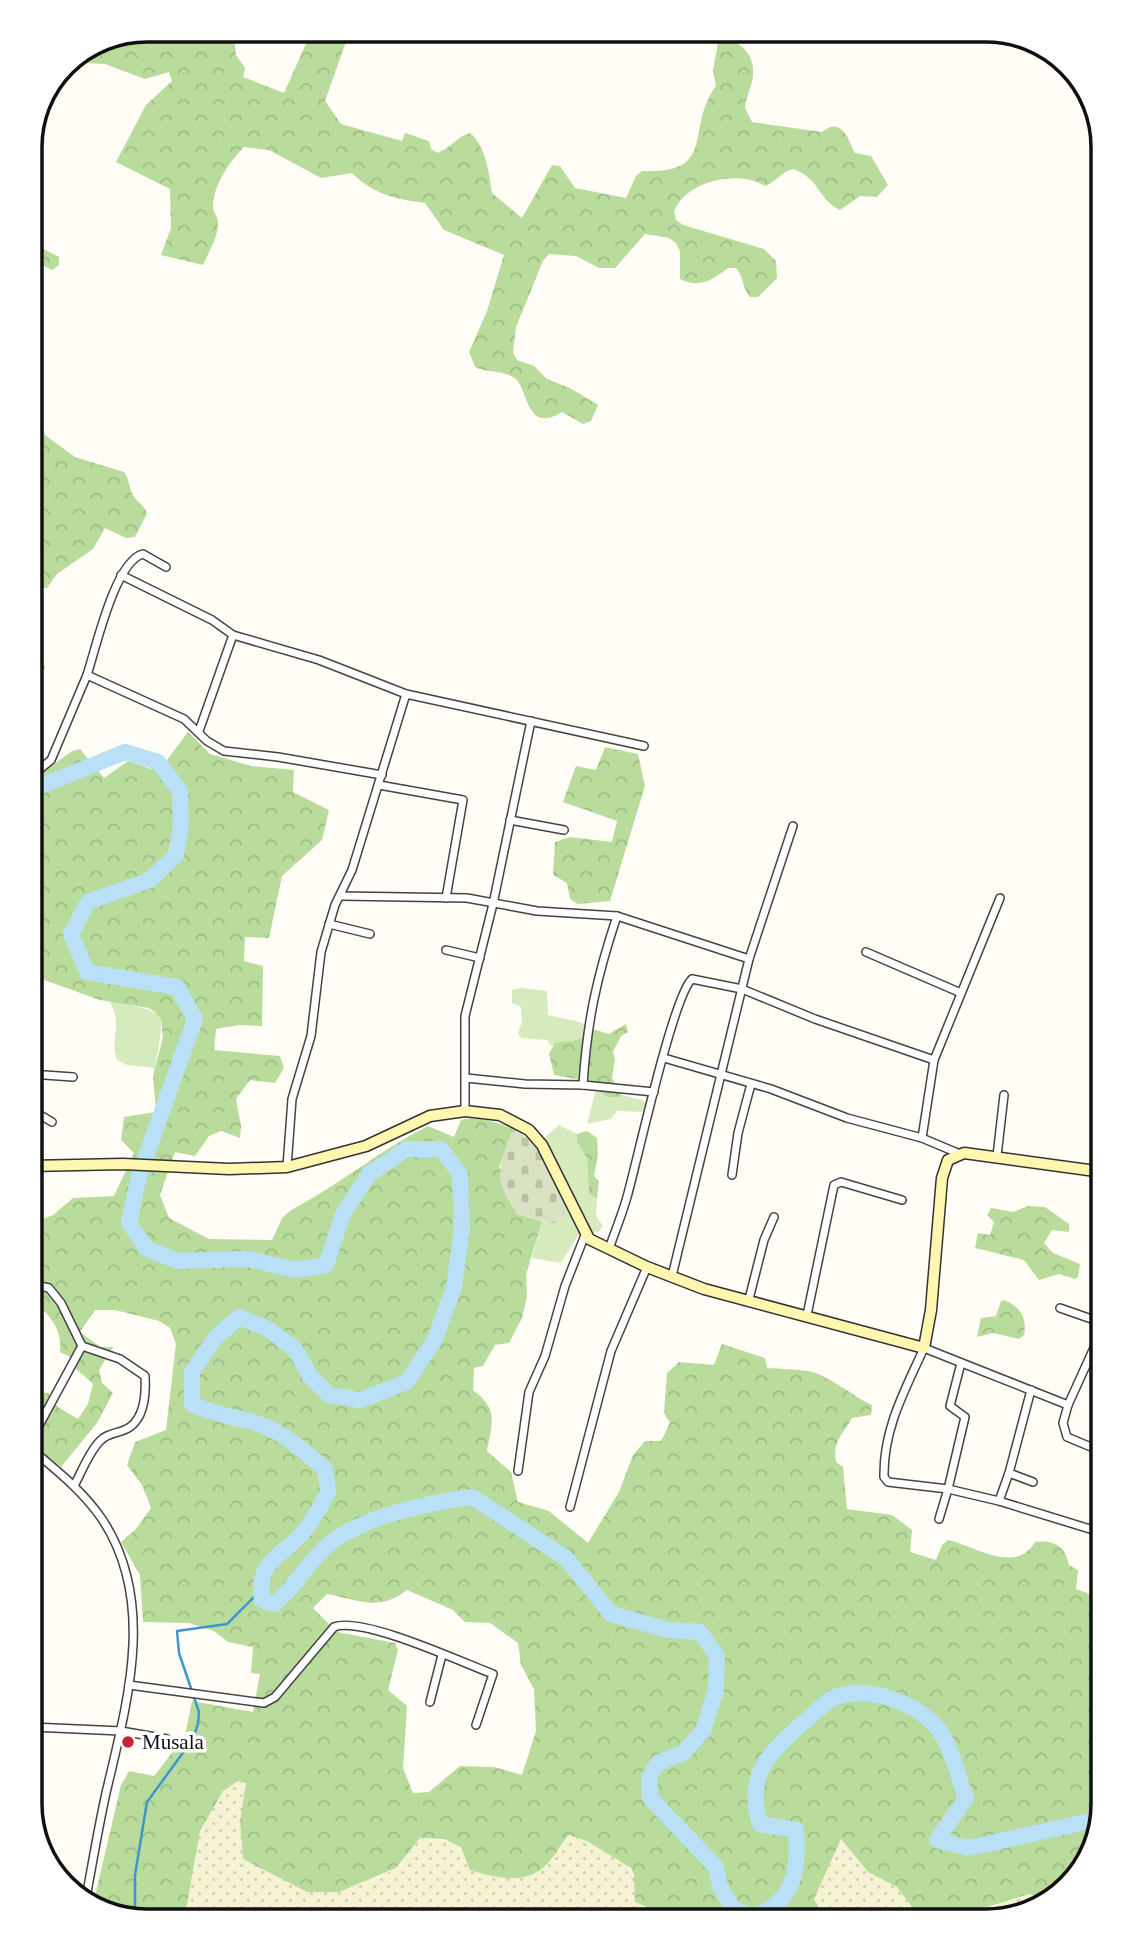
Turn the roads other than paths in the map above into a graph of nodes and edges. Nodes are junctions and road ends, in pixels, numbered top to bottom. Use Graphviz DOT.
graph roads {
  1 [pos="166,567"];
  2 [pos="121,575"];
  3 [pos="233,635"];
  4 [pos="87,675"];
  5 [pos="406,694"];
  6 [pos="531,721"];
  7 [pos="199,731"];
  8 [pos="644,746"];
  9 [pos="42,767"];
  10 [pos="382,775"];
  11 [pos="379,785"];
  12 [pos="510,820"];
  13 [pos="793,826"];
  14 [pos="564,830"];
  15 [pos="342,896"];
  16 [pos="446,898"];
  17 [pos="1000,898"];
  18 [pos="493,904"];
  19 [pos="617,916"];
  20 [pos="328,924"];
  21 [pos="370,934"];
  22 [pos="446,950"];
  23 [pos="866,952"];
  24 [pos="480,958"];
  25 [pos="749,959"];
  26 [pos="741,989"];
  27 [pos="961,993"];
  28 [pos="664,1058"];
  29 [pos="934,1060"];
  30 [pos="42,1075"];
  31 [pos="720,1075"];
  32 [pos="73,1077"];
  33 [pos="466,1077"];
  34 [pos="751,1084"];
  35 [pos="583,1085"];
  36 [pos="654,1092"];
  37 [pos="1004,1096"];
  38 [pos="465,1111"];
  39 [pos="42,1117"];
  40 [pos="52,1122"];
  41 [pos="922,1138"];
  42 [pos="960,1154"];
  43 [pos="997,1156"];
  44 [pos="42,1166"];
  45 [pos="287,1167"];
  46 [pos="1091,1170"];
  47 [pos="733,1175"];
  48 [pos="902,1200"];
  49 [pos="774,1217"];
  50 [pos="585,1236"];
  51 [pos="610,1249"];
  52 [pos="647,1267"];
  53 [pos="672,1276"];
  54 [pos="42,1287"];
  55 [pos="749,1299"];
  56 [pos="1060,1308"];
  57 [pos="807,1315"];
  58 [pos="1091,1320"];
  59 [pos="82,1346"];
  60 [pos="924,1349"];
  61 [pos="1091,1352"];
  62 [pos="961,1363"];
  63 [pos="1031,1390"];
  64 [pos="1068,1405"];
  65 [pos="42,1420"];
  66 [pos="1091,1447"];
  67 [pos="42,1458"];
  68 [pos="518,1471"];
  69 [pos="1009,1473"];
  70 [pos="1033,1482"];
  71 [pos="75,1484"];
  72 [pos="948,1489"];
  73 [pos="999,1501"];
  74 [pos="570,1507"];
  75 [pos="939,1519"];
  76 [pos="1091,1529"];
  77 [pos="442,1654"];
  78 [pos="129,1685"];
  79 [pos="430,1702"];
  80 [pos="475,1724"];
  81 [pos="42,1727"];
  82 [pos="121,1731"];
  83 [pos="167,1740"];
  84 [pos="88,1890"];
  1 -- 2 [label="street"];
  2 -- 3 [label="street"];
  2 -- 4 [label="street"];
  3 -- 5 [label="street"];
  3 -- 7 [label="street"];
  4 -- 7 [label="street"];
  4 -- 9 [label="street"];
  5 -- 6 [label="street"];
  5 -- 10 [label="street"];
  6 -- 8 [label="street"];
  6 -- 12 [label="street"];
  7 -- 10 [label="street"];
  10 -- 11 [label="street"];
  11 -- 15 [label="street"];
  11 -- 16 [label="street"];
  12 -- 14 [label="street"];
  12 -- 18 [label="street"];
  13 -- 25 [label="street"];
  15 -- 16 [label="street"];
  15 -- 20 [label="street"];
  16 -- 18 [label="street"];
  17 -- 27 [label="street"];
  18 -- 19 [label="street"];
  18 -- 24 [label="street"];
  19 -- 25 [label="street"];
  19 -- 35 [label="street"];
  20 -- 21 [label="street"];
  20 -- 45 [label="street"];
  22 -- 24 [label="street"];
  23 -- 27 [label="street"];
  24 -- 33 [label="street"];
  25 -- 26 [label="street"];
  26 -- 28 [label="street"];
  26 -- 29 [label="street"];
  26 -- 31 [label="street"];
  27 -- 29 [label="street"];
  28 -- 31 [label="street"];
  28 -- 36 [label="street"];
  29 -- 41 [label="street"];
  30 -- 32 [label="street"];
  31 -- 34 [label="street"];
  31 -- 53 [label="street"];
  33 -- 35 [label="street"];
  33 -- 38 [label="street"];
  34 -- 41 [label="street"];
  34 -- 47 [label="street"];
  35 -- 36 [label="street"];
  36 -- 51 [label="street"];
  37 -- 43 [label="street"];
  38 -- 45 [label="main road"];
  38 -- 50 [label="main road"];
  39 -- 40 [label="street"];
  41 -- 42 [label="street"];
  42 -- 43 [label="main road"];
  42 -- 60 [label="main road"];
  43 -- 46 [label="main road"];
  44 -- 45 [label="main road"];
  48 -- 57 [label="street"];
  49 -- 55 [label="street"];
  50 -- 51 [label="main road"];
  50 -- 68 [label="street"];
  51 -- 52 [label="main road"];
  52 -- 53 [label="main road"];
  52 -- 74 [label="street"];
  53 -- 55 [label="main road"];
  54 -- 59 [label="street"];
  55 -- 57 [label="main road"];
  56 -- 58 [label="street"];
  57 -- 60 [label="main road"];
  59 -- 65 [label="street"];
  59 -- 71 [label="street"];
  60 -- 62 [label="street"];
  60 -- 72 [label="street"];
  61 -- 64 [label="street"];
  62 -- 63 [label="street"];
  62 -- 72 [label="street"];
  63 -- 64 [label="street"];
  63 -- 69 [label="street"];
  64 -- 66 [label="street"];
  67 -- 71 [label="street"];
  69 -- 70 [label="street"];
  69 -- 73 [label="street"];
  71 -- 78 [label="street"];
  72 -- 73 [label="street"];
  72 -- 75 [label="street"];
  73 -- 76 [label="street"];
  77 -- 78 [label="street"];
  77 -- 79 [label="street"];
  77 -- 80 [label="street"];
  78 -- 82 [label="street"];
  81 -- 82 [label="street"];
  82 -- 83 [label="street"];
  82 -- 84 [label="street"];
}
